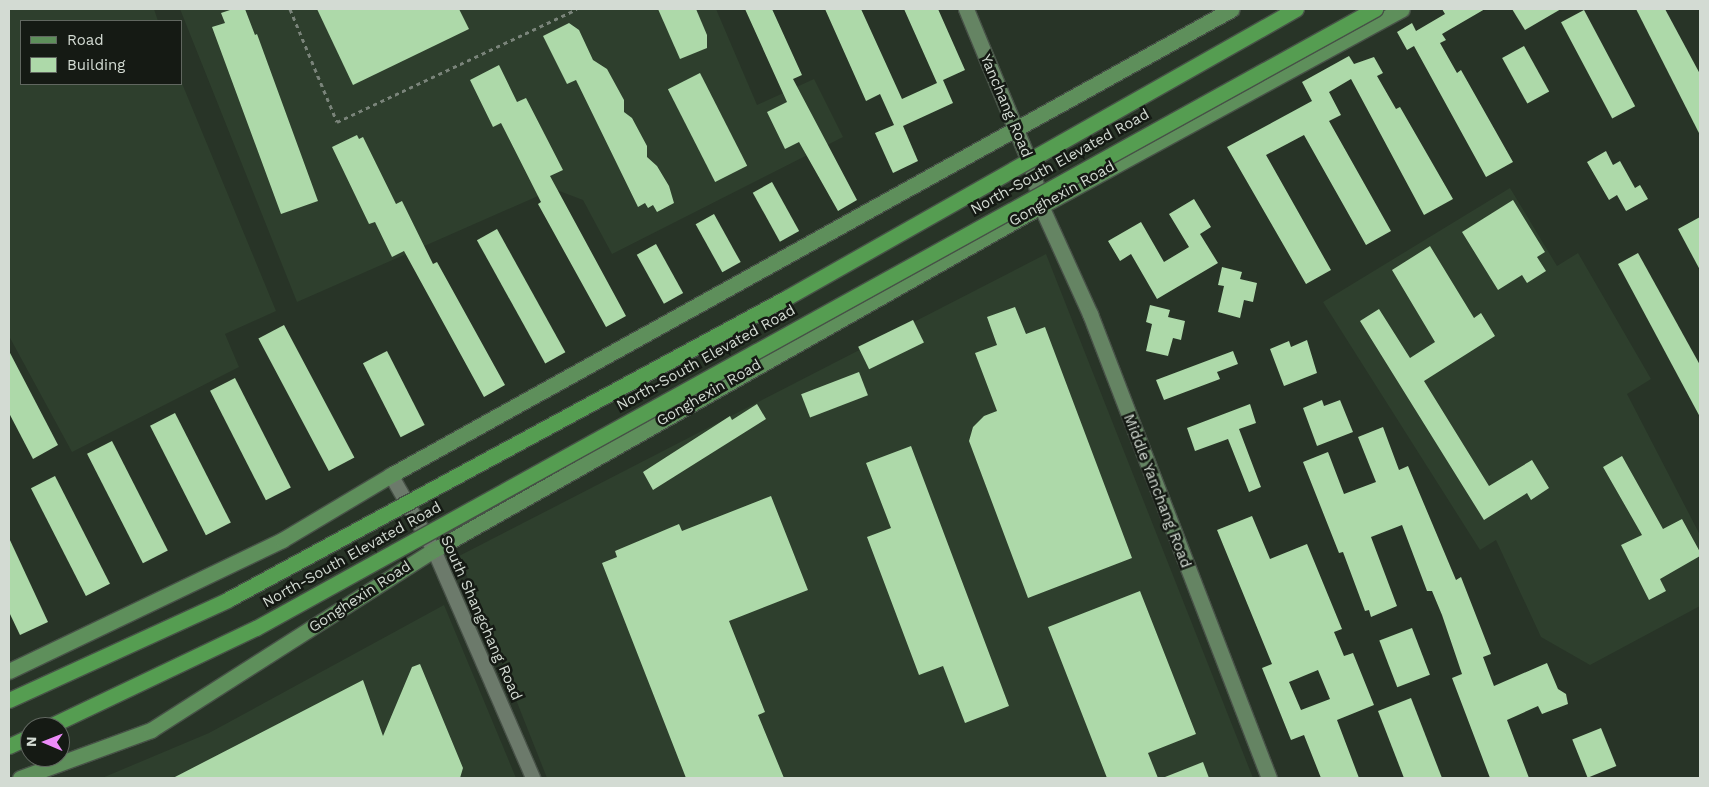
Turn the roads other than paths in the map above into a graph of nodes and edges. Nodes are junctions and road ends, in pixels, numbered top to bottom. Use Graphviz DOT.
graph roads {
  1 [pos="966,9"];
  2 [pos="1232,9"];
  3 [pos="1296,9"];
  4 [pos="1375,9"];
  5 [pos="1402,9"];
  6 [pos="1016,130"];
  7 [pos="1041,206"];
  8 [pos="391,475"];
  9 [pos="434,550"];
  10 [pos="9,671"];
  11 [pos="9,700"];
  12 [pos="69,717"];
  13 [pos="20,778"];
  14 [pos="533,778"];
  15 [pos="1269,778"];
  1 -- 6 [label="street, Yanchang Road"];
  2 -- 6 [label="main road"];
  3 -- 11 [label="highway, North-South Elevated Road, bridge"];
  4 -- 12 [label="highway, North-South Elevated Road, bridge"];
  5 -- 7 [label="main road, Gonghexin Road"];
  6 -- 7 [label="street, Yanchang Road"];
  6 -- 8 [label="main road"];
  7 -- 9 [label="main road, Gonghexin Road"];
  7 -- 15 [label="street, Middle Yanchang Road"];
  8 -- 9 [label="street, South Shangchang Road"];
  8 -- 10 [label="main road"];
  9 -- 13 [label="main road, Gonghexin Road"];
  9 -- 14 [label="street, South Shangchang Road"];
}
